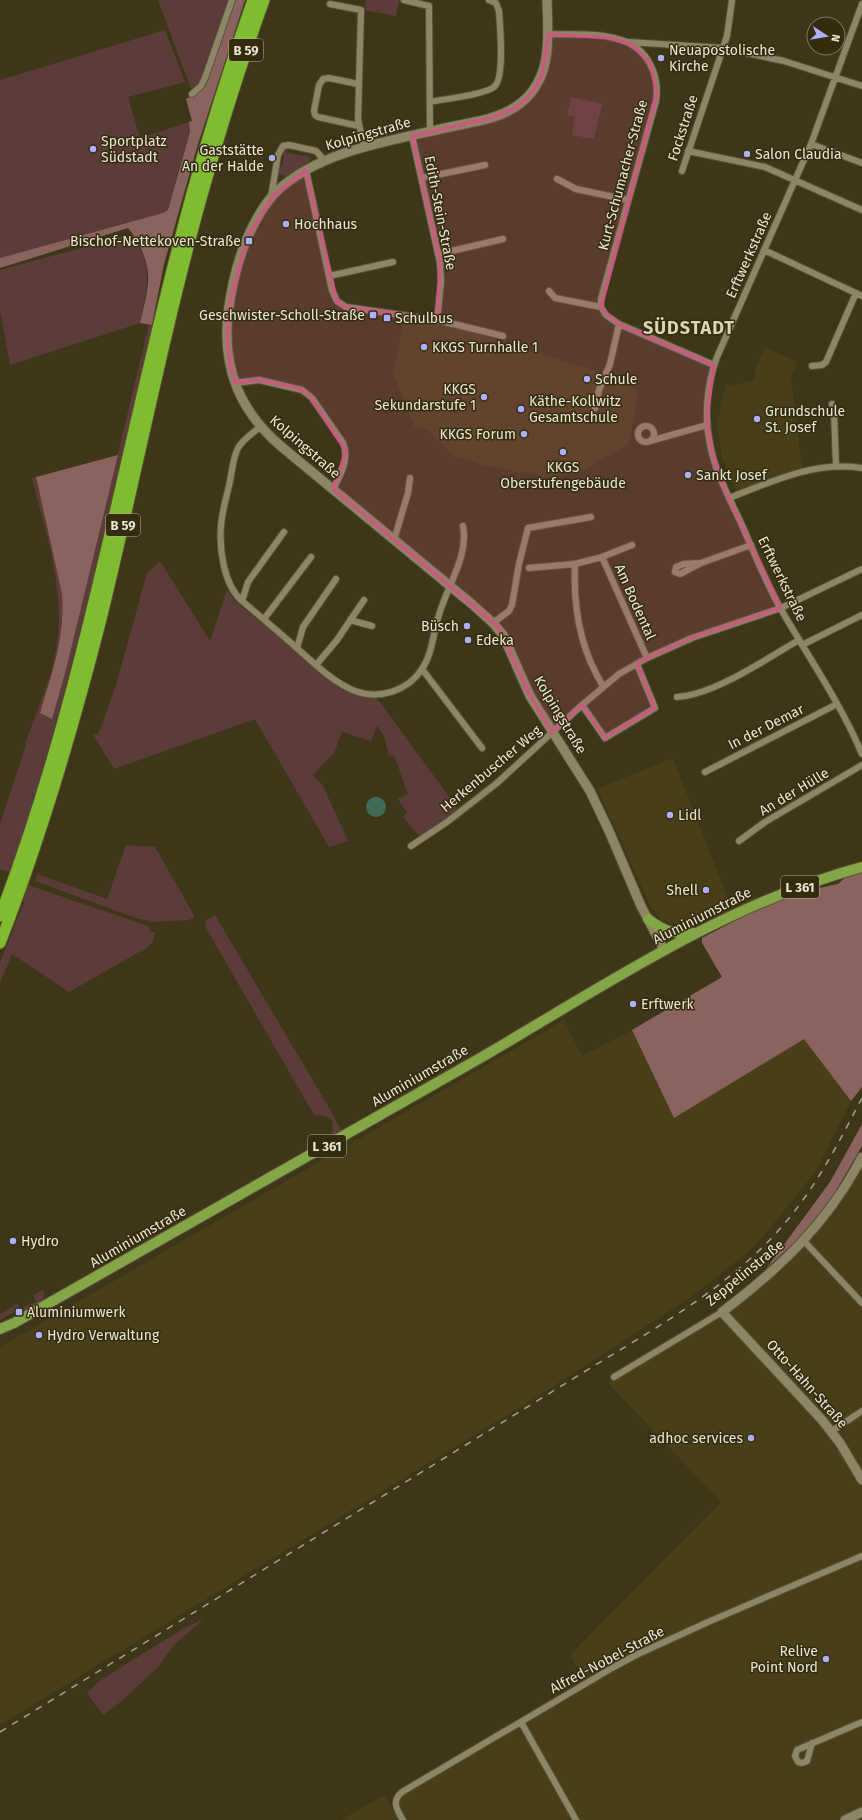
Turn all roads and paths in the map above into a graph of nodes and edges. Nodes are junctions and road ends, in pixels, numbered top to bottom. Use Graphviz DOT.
graph roads {
  1 [pos="232,0"];
  2 [pos="253,0"];
  3 [pos="264,0"];
  4 [pos="404,0"];
  5 [pos="489,0"];
  6 [pos="548,0"];
  7 [pos="732,0"];
  8 [pos="330,4"];
  9 [pos="862,4"];
  10 [pos="548,34"];
  11 [pos="626,41"];
  12 [pos="723,48"];
  13 [pos="836,78"];
  14 [pos="358,84"];
  15 [pos="862,86"];
  16 [pos="192,94"];
  17 [pos="430,102"];
  18 [pos="359,126"];
  19 [pos="430,132"];
  20 [pos="412,136"];
  21 [pos="811,144"];
  22 [pos="364,148"];
  23 [pos="688,151"];
  24 [pos="325,161"];
  25 [pos="862,163"];
  26 [pos="485,165"];
  27 [pos="306,170"];
  28 [pos="682,171"];
  29 [pos="422,178"];
  30 [pos="557,179"];
  31 [pos="795,180"];
  32 [pos="270,198"];
  33 [pos="628,200"];
  34 [pos="862,210"];
  35 [pos="503,239"];
  36 [pos="764,250"];
  37 [pos="439,254"];
  38 [pos="393,262"];
  39 [pos="329,276"];
  40 [pos="550,291"];
  41 [pos="859,294"];
  42 [pos="601,307"];
  43 [pos="437,320"];
  44 [pos="619,324"];
  45 [pos="504,336"];
  46 [pos="714,365"];
  47 [pos="812,366"];
  48 [pos="235,383"];
  49 [pos="832,404"];
  50 [pos="595,408"];
  51 [pos="707,425"];
  52 [pos="260,427"];
  53 [pos="650,441"];
  54 [pos="836,466"];
  55 [pos="862,468"];
  56 [pos="410,478"];
  57 [pos="333,490"];
  58 [pos="729,498"];
  59 [pos="591,517"];
  60 [pos="463,526"];
  61 [pos="284,532"];
  62 [pos="394,540"];
  63 [pos="632,545"];
  64 [pos="751,545"];
  65 [pos="602,556"];
  66 [pos="311,557"];
  67 [pos="701,563"];
  68 [pos="575,564"];
  69 [pos="529,568"];
  70 [pos="860,570"];
  71 [pos="862,578"];
  72 [pos="336,579"];
  73 [pos="450,586"];
  74 [pos="364,600"];
  75 [pos="242,601"];
  76 [pos="781,608"];
  77 [pos="862,615"];
  78 [pos="264,619"];
  79 [pos="350,620"];
  80 [pos="493,623"];
  81 [pos="372,626"];
  82 [pos="800,642"];
  83 [pos="297,648"];
  84 [pos="647,658"];
  85 [pos="637,664"];
  86 [pos="316,665"];
  87 [pos="422,669"];
  88 [pos="603,686"];
  89 [pos="677,697"];
  90 [pos="837,704"];
  91 [pos="582,705"];
  92 [pos="552,733"];
  93 [pos="482,748"];
  94 [pos="862,754"];
  95 [pos="862,765"];
  96 [pos="705,772"];
  97 [pos="739,841"];
  98 [pos="411,846"];
  99 [pos="862,867"];
  100 [pos="0,916"];
  101 [pos="648,919"];
  102 [pos="698,933"];
  103 [pos="0,943"];
  104 [pos="664,950"];
  105 [pos="862,1158"];
  106 [pos="804,1241"];
  107 [pos="862,1303"];
  108 [pos="722,1312"];
  109 [pos="0,1329"];
  110 [pos="614,1377"];
  111 [pos="862,1410"];
  112 [pos="832,1431"];
  113 [pos="862,1480"];
  114 [pos="862,1556"];
  115 [pos="521,1722"];
  116 [pos="862,1722"];
  117 [pos="812,1743"];
  118 [pos="862,1812"];
  119 [pos="403,1820"];
  120 [pos="576,1820"];
  121 [pos="845,1820"];
  1 -- 16 [label="street"];
  2 -- 100 [label="highway, B 59"];
  3 -- 103 [label="highway, B 59"];
  4 -- 17 [label="street"];
  5 -- 17 [label="street"];
  6 -- 10 [label="street, Kolpingstraße"];
  7 -- 12 [label="street, Fockstraße"];
  8 -- 14 [label="street"];
  9 -- 13 [label="street, Erftwerkstraße"];
  10 -- 11 [label="street, Kurt-Schumacher-Straße"];
  10 -- 19 [label="street, Kolpingstraße"];
  11 -- 12 [label="street"];
  11 -- 33 [label="street, Kurt-Schumacher-Straße"];
  12 -- 13 [label="street"];
  12 -- 23 [label="street, Fockstraße"];
  13 -- 15 [label="street"];
  13 -- 21 [label="street, Erftwerkstraße"];
  14 -- 18 [label="street"];
  14 -- 18 [label="street"];
  17 -- 19 [label="street"];
  18 -- 22 [label="street"];
  19 -- 20 [label="street, Kolpingstraße"];
  20 -- 22 [label="street, Kolpingstraße"];
  20 -- 29 [label="street, Edith-Stein-Straße"];
  21 -- 25 [label="street"];
  21 -- 31 [label="street, Erftwerkstraße"];
  22 -- 24 [label="street, Kolpingstraße"];
  23 -- 28 [label="street, Fockstraße"];
  23 -- 31 [label="street"];
  24 -- 27 [label="street, Kolpingstraße"];
  24 -- 32 [label="street"];
  26 -- 29 [label="street"];
  27 -- 32 [label="street, Kolpingstraße"];
  27 -- 39 [label="street"];
  29 -- 37 [label="street, Edith-Stein-Straße"];
  30 -- 33 [label="street"];
  31 -- 34 [label="street"];
  31 -- 36 [label="street, Erftwerkstraße"];
  32 -- 48 [label="street, Kolpingstraße"];
  33 -- 42 [label="street, Kurt-Schumacher-Straße"];
  35 -- 37 [label="street"];
  36 -- 41 [label="street"];
  36 -- 46 [label="street, Erftwerkstraße"];
  37 -- 43 [label="street, Edith-Stein-Straße"];
  38 -- 39 [label="street"];
  39 -- 43 [label="street"];
  40 -- 42 [label="street"];
  41 -- 47 [label="street"];
  42 -- 44 [label="street"];
  43 -- 45 [label="street"];
  44 -- 46 [label="street"];
  44 -- 50 [label="street"];
  46 -- 51 [label="street, Erftwerkstraße"];
  48 -- 52 [label="street, Kolpingstraße"];
  48 -- 57 [label="street"];
  49 -- 54 [label="street"];
  51 -- 53 [label="street"];
  51 -- 58 [label="street, Erftwerkstraße"];
  52 -- 57 [label="street, Kolpingstraße"];
  52 -- 75 [label="street"];
  54 -- 55 [label="street"];
  54 -- 58 [label="street"];
  56 -- 62 [label="street"];
  57 -- 62 [label="street, Kolpingstraße"];
  58 -- 64 [label="street, Erftwerkstraße"];
  59 -- 80 [label="street"];
  60 -- 73 [label="street"];
  61 -- 75 [label="street"];
  62 -- 73 [label="street, Kolpingstraße"];
  63 -- 65 [label="street"];
  64 -- 67 [label="street"];
  64 -- 76 [label="street, Erftwerkstraße"];
  65 -- 68 [label="street"];
  65 -- 84 [label="street, Am Bodental"];
  66 -- 78 [label="street"];
  68 -- 69 [label="street"];
  68 -- 88 [label="street"];
  70 -- 71 [label="street"];
  70 -- 76 [label="street, Herkenbuscher Weg"];
  72 -- 83 [label="street"];
  73 -- 80 [label="street, Kolpingstraße"];
  73 -- 87 [label="street"];
  74 -- 79 [label="street"];
  75 -- 78 [label="street"];
  76 -- 82 [label="street, Erftwerkstraße"];
  76 -- 84 [label="street, Herkenbuscher Weg"];
  77 -- 82 [label="street"];
  78 -- 83 [label="street"];
  79 -- 81 [label="street"];
  79 -- 86 [label="street"];
  80 -- 92 [label="street, Kolpingstraße"];
  82 -- 89 [label="street"];
  82 -- 90 [label="street, Erftwerkstraße"];
  83 -- 86 [label="street"];
  84 -- 85 [label="street, Herkenbuscher Weg"];
  85 -- 88 [label="street, Herkenbuscher Weg"];
  85 -- 91 [label="street"];
  86 -- 87 [label="street"];
  87 -- 93 [label="street"];
  88 -- 91 [label="street, Herkenbuscher Weg"];
  90 -- 94 [label="street, Erftwerkstraße"];
  90 -- 96 [label="street, In der Demar"];
  91 -- 92 [label="street, Herkenbuscher Weg"];
  92 -- 98 [label="street, Herkenbuscher Weg"];
  92 -- 101 [label="street, Kolpingstraße"];
  95 -- 97 [label="street, An der Hülle"];
  99 -- 102 [label="main road, Aluminiumstraße / L 361"];
  101 -- 102 [label="main road"];
  101 -- 104 [label="street, Kolpingstraße"];
  102 -- 104 [label="main road, Aluminiumstraße / L 361"];
  104 -- 109 [label="main road, Aluminiumstraße / L 361"];
  105 -- 106 [label="street, Zeppelinstraße"];
  106 -- 107 [label="street"];
  106 -- 108 [label="street, Zeppelinstraße"];
  108 -- 110 [label="street, Zeppelinstraße"];
  108 -- 112 [label="street, Otto-Hahn-Straße"];
  111 -- 112 [label="street"];
  112 -- 113 [label="street, Otto-Hahn-Straße"];
  114 -- 115 [label="street, Alfred-Nobel-Straße"];
  115 -- 119 [label="street, Alfred-Nobel-Straße"];
  115 -- 120 [label="street"];
  116 -- 117 [label="street"];
  118 -- 121 [label="street"];
}
